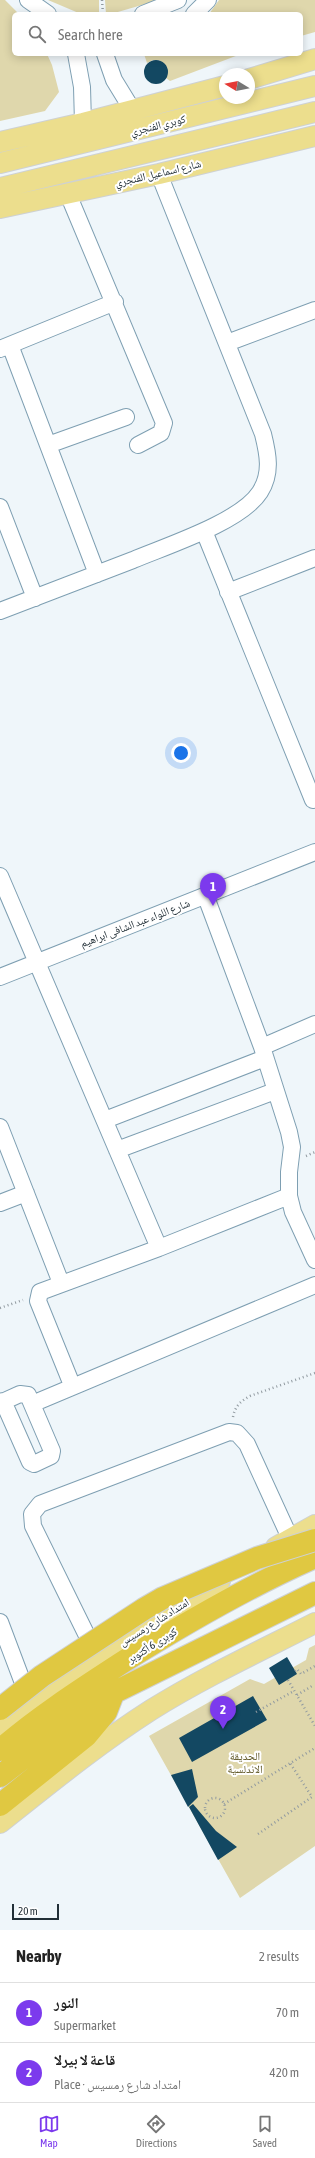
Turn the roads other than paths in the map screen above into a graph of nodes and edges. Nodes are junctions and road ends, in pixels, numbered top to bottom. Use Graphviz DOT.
graph roads {
  1 [pos="28,0"];
  2 [pos="178,0"];
  3 [pos="208,0"];
  4 [pos="45,12"];
  5 [pos="148,12"];
  6 [pos="196,12"];
  7 [pos="76,56"];
  8 [pos="106,56"];
  9 [pos="315,59"];
  10 [pos="255,77"];
  11 [pos="315,86"];
  12 [pos="219,88"];
  13 [pos="133,111"];
  14 [pos="315,112"];
  15 [pos="83,123"];
  16 [pos="315,136"];
  17 [pos="0,142"];
  18 [pos="0,163"];
  19 [pos="159,174"];
  20 [pos="0,188"];
  21 [pos="68,194"];
  22 [pos="0,208"];
  23 [pos="115,302"];
  24 [pos="315,310"];
  25 [pos="227,343"];
  26 [pos="5,347"];
  27 [pos="126,417"];
  28 [pos="48,445"];
  29 [pos="138,445"];
  30 [pos="0,507"];
  31 [pos="204,531"];
  32 [pos="315,558"];
  33 [pos="96,574"];
  34 [pos="228,592"];
  35 [pos="35,598"];
  36 [pos="0,611"];
  37 [pos="313,800"];
  38 [pos="315,852"];
  39 [pos="0,876"];
  40 [pos="206,897"];
  41 [pos="35,962"];
  42 [pos="0,977"];
  43 [pos="315,1024"];
  44 [pos="264,1052"];
  45 [pos="275,1091"];
  46 [pos="105,1120"];
  47 [pos="0,1127"];
  48 [pos="117,1150"];
  49 [pos="26,1193"];
  50 [pos="289,1196"];
  51 [pos="0,1203"];
  52 [pos="159,1248"];
  53 [pos="315,1260"];
  54 [pos="61,1283"];
  55 [pos="315,1284"];
  56 [pos="72,1385"];
  57 [pos="2,1402"];
  58 [pos="32,1404"];
  59 [pos="315,1525"];
  60 [pos="290,1538"];
  61 [pos="315,1540"];
  62 [pos="315,1557"];
  63 [pos="315,1593"];
  64 [pos="0,1622"];
  65 [pos="315,1623"];
  66 [pos="98,1657"];
  67 [pos="113,1693"];
  68 [pos="30,1704"];
  69 [pos="0,1709"];
  70 [pos="0,1728"];
  71 [pos="0,1750"];
  72 [pos="0,1776"];
  73 [pos="0,1805"];
  74 [pos="0,1823"];
  1 -- 4 [label="street"];
  2 -- 5 [label="street"];
  3 -- 6 [label="street"];
  7 -- 15 [label="street"];
  8 -- 13 [label="street"];
  9 -- 10 [label="main road"];
  11 -- 18 [label="main road, كوبري الفنجري"];
  12 -- 13 [label="main road"];
  13 -- 15 [label="main road"];
  14 -- 20 [label="main road"];
  15 -- 17 [label="main road"];
  16 -- 19 [label="main road, شارع اسماعيل الفنجري"];
  19 -- 21 [label="main road, شارع اسماعيل الفنجري"];
  19 -- 25 [label="street"];
  21 -- 22 [label="main road, شارع اسماعيل الفنجري"];
  21 -- 23 [label="street"];
  23 -- 26 [label="street"];
  23 -- 29 [label="street"];
  24 -- 25 [label="street"];
  25 -- 31 [label="street"];
  26 -- 28 [label="street"];
  27 -- 28 [label="street"];
  28 -- 33 [label="street"];
  30 -- 35 [label="street"];
  31 -- 33 [label="street"];
  31 -- 34 [label="street"];
  32 -- 34 [label="street"];
  33 -- 35 [label="street"];
  34 -- 37 [label="street"];
  35 -- 36 [label="street"];
  38 -- 40 [label="street, شارع اللواء عبد الشافى ابراهيم"];
  39 -- 41 [label="street"];
  40 -- 41 [label="street, شارع اللواء عبد الشافى ابراهيم"];
  40 -- 44 [label="street"];
  41 -- 42 [label="street, شارع اللواء عبد الشافى ابراهيم"];
  41 -- 46 [label="street"];
  43 -- 44 [label="street"];
  44 -- 45 [label="street"];
  44 -- 46 [label="street"];
  45 -- 48 [label="street"];
  45 -- 50 [label="street"];
  46 -- 48 [label="street"];
  47 -- 49 [label="street"];
  48 -- 52 [label="street"];
  49 -- 51 [label="street"];
  49 -- 54 [label="street"];
  50 -- 52 [label="street"];
  50 -- 53 [label="street"];
  52 -- 54 [label="street"];
  54 -- 56 [label="street"];
  55 -- 56 [label="street"];
  56 -- 58 [label="street"];
  57 -- 58 [label="street"];
  57 -- 58 [label="street"];
  59 -- 60 [label="main road, امتداد شارع رمسيس"];
  60 -- 66 [label="main road, امتداد شارع رمسيس"];
  60 -- 66 [label="street"];
  61 -- 69 [label="highway, bridge"];
  62 -- 71 [label="highway, كوبرى 6 أكتوبر"];
  63 -- 67 [label="highway"];
  64 -- 68 [label="street"];
  65 -- 74 [label="main road"];
  66 -- 68 [label="main road, امتداد شارع رمسيس"];
  67 -- 72 [label="highway"];
  67 -- 73 [label="highway"];
  68 -- 70 [label="main road, امتداد شارع رمسيس"];
}
